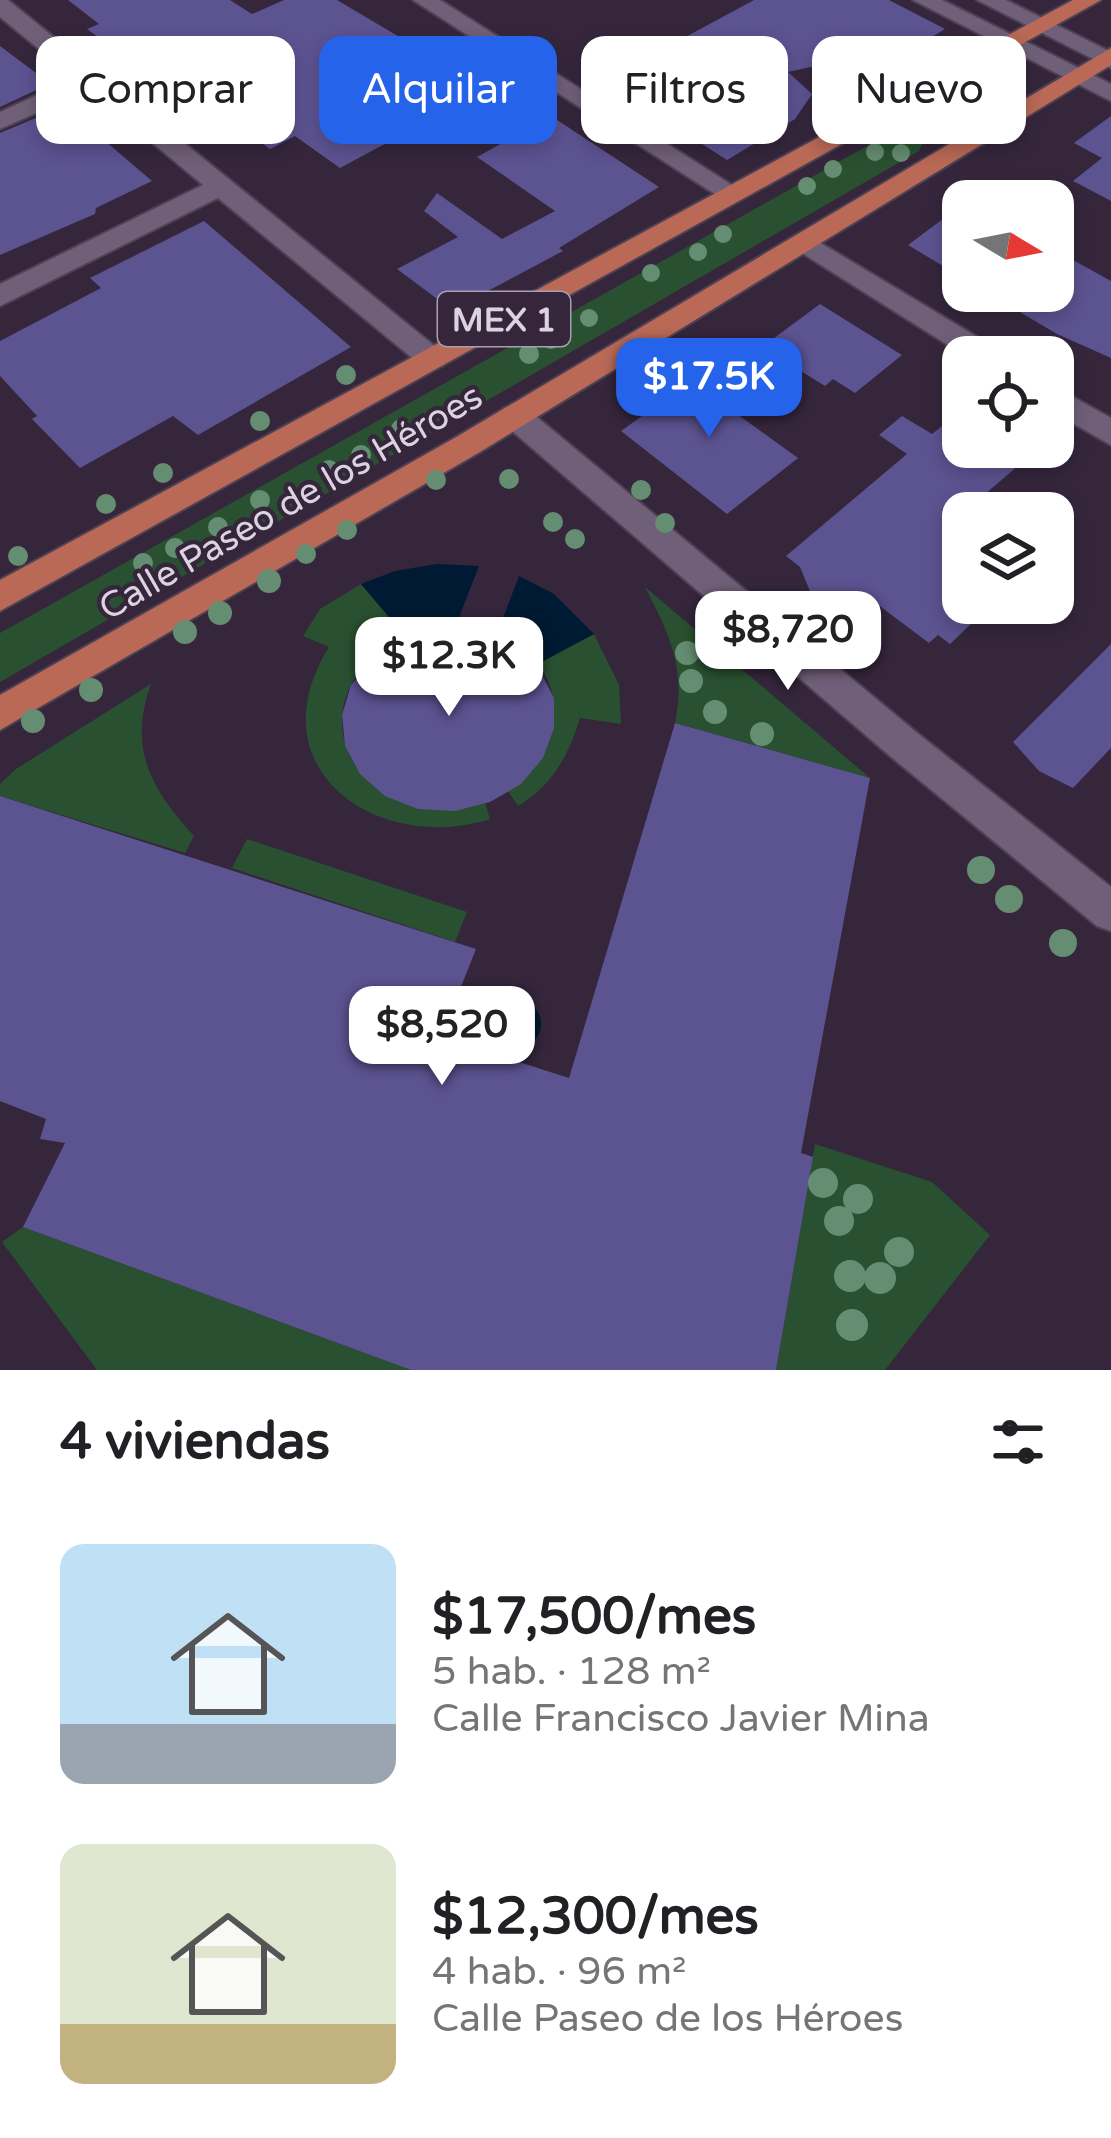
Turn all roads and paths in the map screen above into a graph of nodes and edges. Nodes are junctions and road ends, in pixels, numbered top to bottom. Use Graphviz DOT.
graph roads {
  1 [pos="424,0"];
  2 [pos="924,0"];
  3 [pos="988,0"];
  4 [pos="1090,0"];
  5 [pos="0,5"];
  6 [pos="1041,26"];
  7 [pos="38,36"];
  8 [pos="996,36"];
  9 [pos="1023,36"];
  10 [pos="1026,51"];
  11 [pos="1109,58"];
  12 [pos="1076,76"];
  13 [pos="1111,94"];
  14 [pos="36,105"];
  15 [pos="0,121"];
  16 [pos="169,144"];
  17 [pos="820,144"];
  18 [pos="221,186"];
  19 [pos="730,192"];
  20 [pos="804,242"];
  21 [pos="0,296"];
  22 [pos="954,336"];
  23 [pos="432,359"];
  24 [pos="1074,410"];
  25 [pos="515,416"];
  26 [pos="1111,433"];
  27 [pos="0,597"];
  28 [pos="0,714"];
  29 [pos="1111,912"];
  1 -- 19 [label="street"];
  2 -- 8 [label="street"];
  3 -- 6 [label="street"];
  4 -- 6 [label="main road, Calle Paseo de los Héroes / MEX 1"];
  5 -- 7 [label="street"];
  6 -- 9 [label="main road, Calle Paseo de los Héroes / MEX 1"];
  6 -- 11 [label="street"];
  10 -- 12 [label="street"];
  11 -- 12 [label="main road, Calle Paseo de los Héroes / MEX 1"];
  12 -- 13 [label="street"];
  12 -- 20 [label="main road, Calle Paseo de los Héroes / MEX 1"];
  14 -- 15 [label="street"];
  16 -- 18 [label="street"];
  17 -- 19 [label="main road, Calle Paseo de los Héroes / MEX 1"];
  18 -- 21 [label="street"];
  18 -- 23 [label="street"];
  19 -- 23 [label="main road, Calle Paseo de los Héroes / MEX 1"];
  20 -- 22 [label="street"];
  20 -- 25 [label="main road, Calle Paseo de los Héroes / MEX 1"];
  23 -- 27 [label="main road, Calle Paseo de los Héroes / MEX 1"];
  24 -- 26 [label="street"];
  25 -- 28 [label="main road, Calle Paseo de los Héroes / MEX 1"];
  25 -- 29 [label="street"];
}
